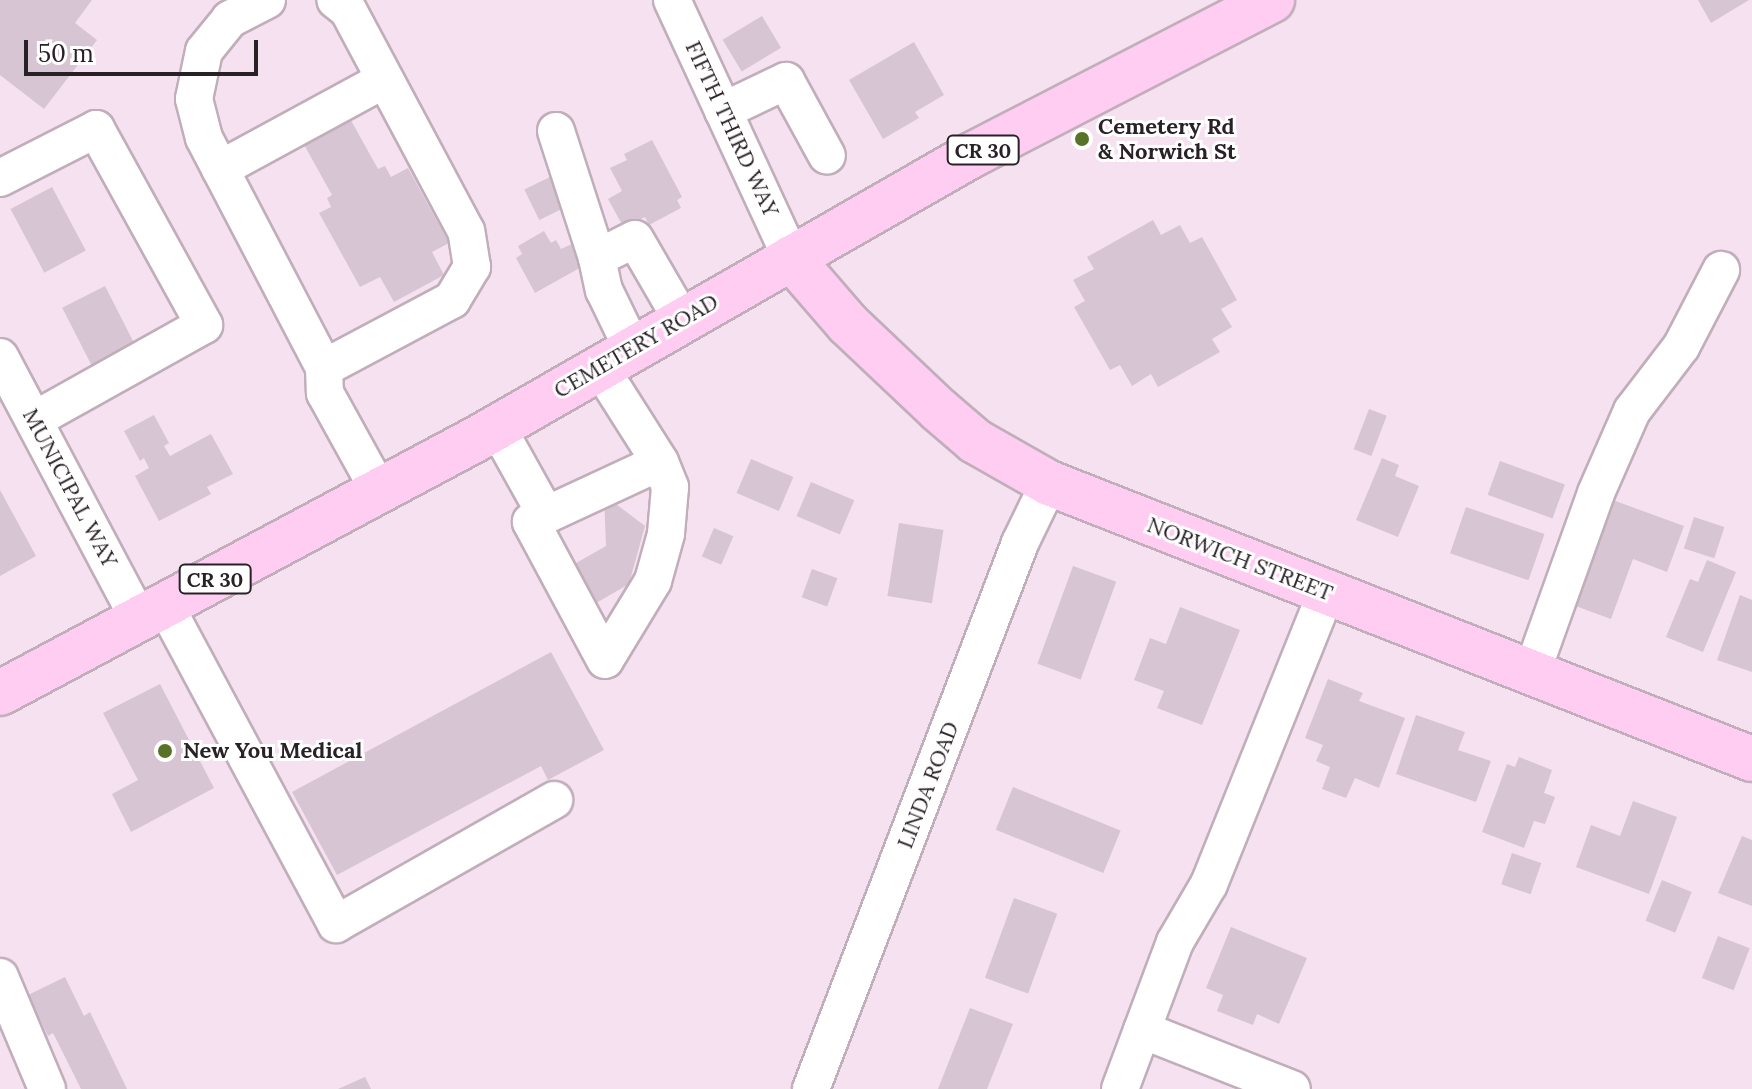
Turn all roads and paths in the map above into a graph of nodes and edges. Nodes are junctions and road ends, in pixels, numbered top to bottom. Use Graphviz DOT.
graph roads {
  1 [pos="267,0"];
  2 [pos="335,0"];
  3 [pos="672,0"];
  4 [pos="1272,0"];
  5 [pos="384,80"];
  6 [pos="723,111"];
  7 [pos="556,131"];
  8 [pos="827,156"];
  9 [pos="220,169"];
  10 [pos="0,178"];
  11 [pos="597,258"];
  12 [pos="791,258"];
  13 [pos="1721,270"];
  14 [pos="682,320"];
  15 [pos="0,357"];
  16 [pos="616,357"];
  17 [pos="324,368"];
  18 [pos="34,420"];
  19 [pos="497,427"];
  20 [pos="660,462"];
  21 [pos="1049,483"];
  22 [pos="379,491"];
  23 [pos="546,515"];
  24 [pos="1326,593"];
  25 [pos="152,612"];
  26 [pos="1532,672"];
  27 [pos="2,687"];
  28 [pos="1752,759"];
  29 [pos="554,800"];
  30 [pos="0,977"];
  31 [pos="1142,1030"];
  32 [pos="47,1089"];
  33 [pos="811,1089"];
  34 [pos="1120,1089"];
  35 [pos="1292,1089"];
  1 -- 9 [label="street"];
  2 -- 5 [label="street"];
  3 -- 6 [label="street, FIFTH THIRD WAY"];
  4 -- 12 [label="main road, CEMETERY ROAD / CR 30"];
  5 -- 9 [label="street"];
  5 -- 17 [label="street"];
  6 -- 8 [label="street"];
  6 -- 12 [label="street, FIFTH THIRD WAY"];
  7 -- 11 [label="street"];
  9 -- 17 [label="street"];
  10 -- 18 [label="street"];
  11 -- 14 [label="street"];
  11 -- 16 [label="street"];
  12 -- 14 [label="main road, CEMETERY ROAD / CR 30"];
  12 -- 21 [label="main road, NORWICH STREET"];
  13 -- 26 [label="street"];
  14 -- 16 [label="main road, CEMETERY ROAD / CR 30"];
  15 -- 18 [label="street, MUNICIPAL WAY"];
  16 -- 19 [label="main road, CEMETERY ROAD / CR 30"];
  16 -- 20 [label="street"];
  17 -- 22 [label="street"];
  18 -- 25 [label="street, MUNICIPAL WAY"];
  19 -- 22 [label="main road, CEMETERY ROAD / CR 30"];
  19 -- 23 [label="street"];
  20 -- 23 [label="street"];
  20 -- 23 [label="street"];
  21 -- 24 [label="main road, NORWICH STREET"];
  21 -- 33 [label="street, LINDA ROAD"];
  22 -- 25 [label="main road, CEMETERY ROAD / CR 30"];
  24 -- 26 [label="main road, NORWICH STREET"];
  24 -- 31 [label="street"];
  25 -- 27 [label="main road, CEMETERY ROAD / CR 30"];
  25 -- 29 [label="street, MUNICIPAL WAY"];
  26 -- 28 [label="main road, NORWICH STREET"];
  30 -- 32 [label="street"];
  31 -- 34 [label="street"];
  31 -- 35 [label="street"];
}
